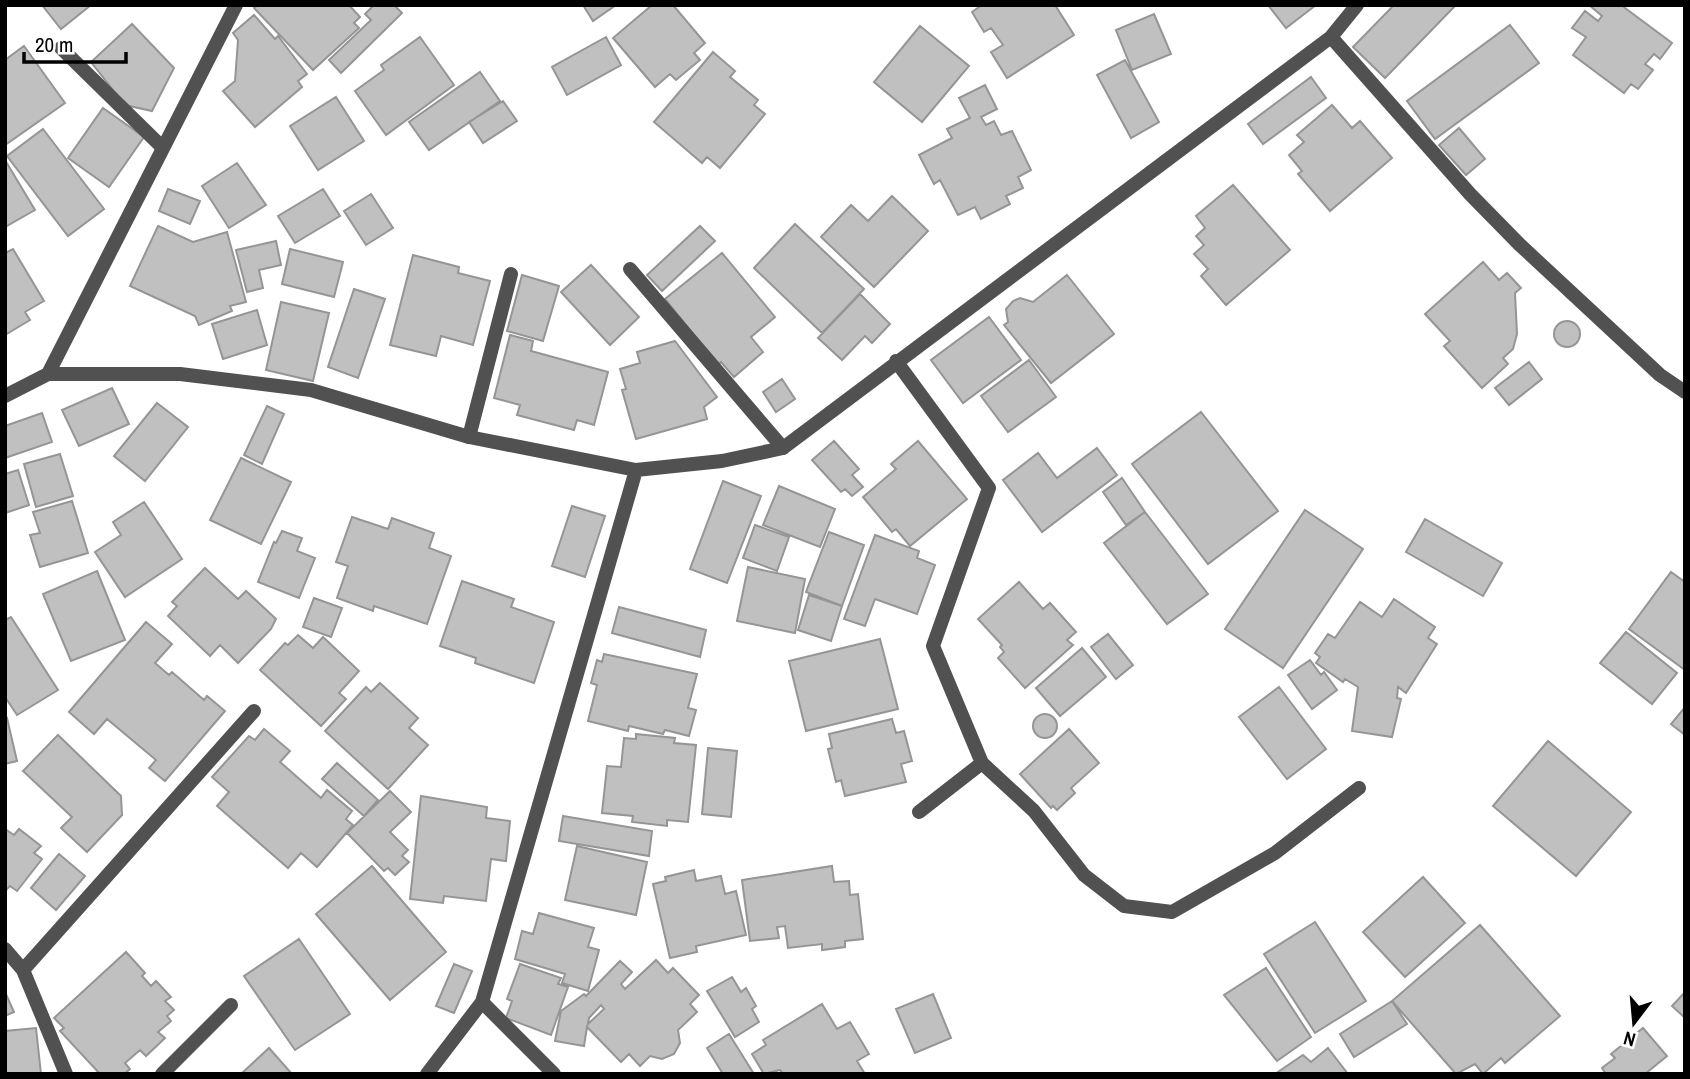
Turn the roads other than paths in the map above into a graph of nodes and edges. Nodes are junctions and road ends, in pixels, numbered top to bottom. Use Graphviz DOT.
graph roads {
  1 [pos="236,5"];
  2 [pos="1357,5"];
  3 [pos="1331,37"];
  4 [pos="61,48"];
  5 [pos="163,148"];
  6 [pos="630,269"];
  7 [pos="511,274"];
  8 [pos="896,361"];
  9 [pos="48,374"];
  10 [pos="1685,392"];
  11 [pos="5,396"];
  12 [pos="469,437"];
  13 [pos="783,448"];
  14 [pos="636,471"];
  15 [pos="254,711"];
  16 [pos="982,763"];
  17 [pos="1359,788"];
  18 [pos="919,812"];
  19 [pos="5,949"];
  20 [pos="23,970"];
  21 [pos="482,1002"];
  22 [pos="231,1005"];
  23 [pos="66,1074"];
  24 [pos="162,1074"];
  25 [pos="427,1074"];
  26 [pos="554,1074"];
  1 -- 5 [label="street"];
  2 -- 3 [label="street"];
  3 -- 8 [label="street"];
  3 -- 10 [label="street"];
  4 -- 5 [label="street"];
  5 -- 9 [label="street"];
  6 -- 13 [label="street"];
  7 -- 12 [label="street"];
  8 -- 13 [label="street"];
  8 -- 16 [label="street"];
  9 -- 11 [label="street"];
  9 -- 12 [label="street"];
  12 -- 14 [label="street"];
  13 -- 14 [label="street"];
  14 -- 21 [label="street"];
  15 -- 20 [label="street"];
  16 -- 17 [label="street"];
  16 -- 18 [label="street"];
  19 -- 20 [label="street"];
  20 -- 23 [label="street"];
  21 -- 25 [label="street"];
  21 -- 26 [label="street"];
  22 -- 24 [label="street"];
}
